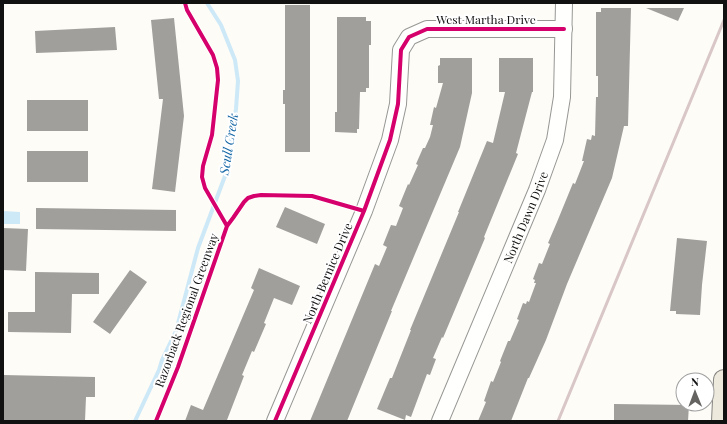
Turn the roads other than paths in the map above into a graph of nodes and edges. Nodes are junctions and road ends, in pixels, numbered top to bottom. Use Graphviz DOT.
graph roads {
  1 [pos="564,3"];
  2 [pos="564,29"];
  3 [pos="409,37"];
  4 [pos="724,380"];
  5 [pos="723,409"];
  6 [pos="275,421"];
  7 [pos="440,421"];
  1 -- 2 [label="street, North Dawn Drive"];
  2 -- 3 [label="street, West Martha Drive"];
  2 -- 7 [label="street, North Dawn Drive"];
  3 -- 6 [label="street, North Bernice Drive"];
  4 -- 5 [label="main road"];
}
